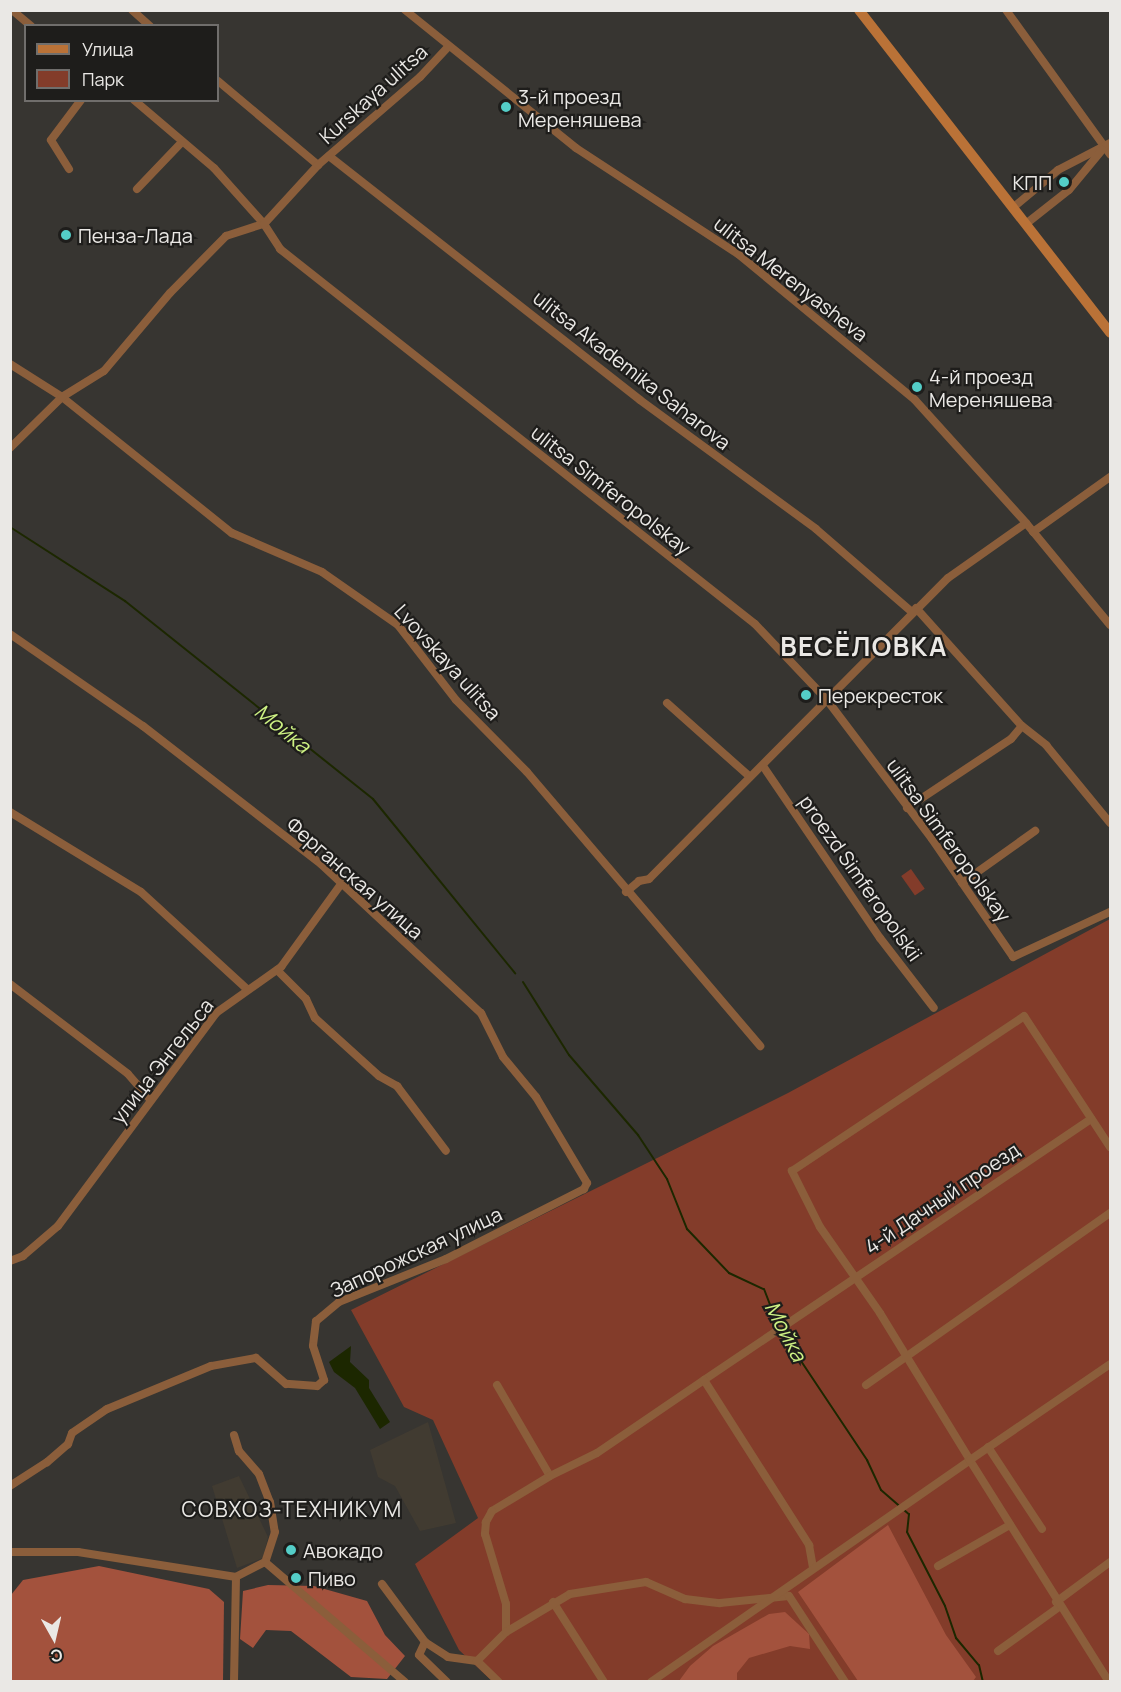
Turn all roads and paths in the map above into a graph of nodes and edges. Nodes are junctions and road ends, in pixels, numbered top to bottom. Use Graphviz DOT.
graph roads {
  1 [pos="12,10"];
  2 [pos="132,10"];
  3 [pos="405,10"];
  4 [pos="860,10"];
  5 [pos="1006,10"];
  6 [pos="29,24"];
  7 [pos="148,24"];
  8 [pos="448,47"];
  9 [pos="219,82"];
  10 [pos="80,102"];
  11 [pos="136,102"];
  12 [pos="181,143"];
  13 [pos="1109,148"];
  14 [pos="328,156"];
  15 [pos="318,165"];
  16 [pos="69,169"];
  17 [pos="136,189"];
  18 [pos="1015,206"];
  19 [pos="1027,223"];
  20 [pos="264,224"];
  21 [pos="1110,333"];
  22 [pos="10,364"];
  23 [pos="62,397"];
  24 [pos="10,448"];
  25 [pos="1110,477"];
  26 [pos="1026,524"];
  27 [pos="1033,532"];
  28 [pos="914,610"];
  29 [pos="1110,626"];
  30 [pos="10,634"];
  31 [pos="827,700"];
  32 [pos="667,703"];
  33 [pos="1022,726"];
  34 [pos="763,766"];
  35 [pos="750,777"];
  36 [pos="907,808"];
  37 [pos="10,812"];
  38 [pos="1110,823"];
  39 [pos="1035,831"];
  40 [pos="962,883"];
  41 [pos="341,884"];
  42 [pos="626,892"];
  43 [pos="1110,912"];
  44 [pos="277,970"];
  45 [pos="10,984"];
  46 [pos="247,989"];
  47 [pos="934,1008"];
  48 [pos="760,1046"];
  49 [pos="149,1098"];
  50 [pos="1091,1119"];
  51 [pos="1110,1147"];
  52 [pos="446,1151"];
  53 [pos="587,1183"];
  54 [pos="1110,1213"];
  55 [pos="10,1261"];
  56 [pos="855,1277"];
  57 [pos="907,1356"];
  58 [pos="1110,1364"];
  59 [pos="704,1380"];
  60 [pos="866,1384"];
  61 [pos="497,1385"];
  62 [pos="234,1435"];
  63 [pos="988,1447"];
  64 [pos="970,1460"];
  65 [pos="550,1476"];
  66 [pos="10,1486"];
  67 [pos="1010,1525"];
  68 [pos="1042,1529"];
  69 [pos="10,1552"];
  70 [pos="265,1562"];
  71 [pos="1110,1562"];
  72 [pos="938,1566"];
  73 [pos="813,1568"];
  74 [pos="236,1577"];
  75 [pos="382,1584"];
  76 [pos="771,1596"];
  77 [pos="553,1602"];
  78 [pos="1058,1604"];
  79 [pos="506,1632"];
  80 [pos="425,1642"];
  81 [pos="998,1651"];
  82 [pos="477,1661"];
  83 [pos="657,1680"];
  84 [pos="234,1682"];
  85 [pos="405,1682"];
  86 [pos="447,1682"];
  87 [pos="499,1682"];
  88 [pos="604,1682"];
  89 [pos="845,1682"];
  90 [pos="1108,1682"];
  1 -- 6 [label="street"];
  2 -- 7 [label="street"];
  3 -- 8 [label="street, ulitsa Merenyasheva"];
  4 -- 18 [label="street"];
  5 -- 13 [label="street"];
  8 -- 14 [label="street, Kurskaya ulitsa"];
  8 -- 26 [label="street, ulitsa Merenyasheva"];
  9 -- 15 [label="street, Kurskaya ulitsa"];
  10 -- 16 [label="street"];
  11 -- 12 [label="street, ulitsa Simferopolskay"];
  12 -- 17 [label="street"];
  12 -- 20 [label="street, ulitsa Simferopolskay"];
  13 -- 18 [label="street"];
  13 -- 19 [label="street"];
  14 -- 15 [label="street, Kurskaya ulitsa"];
  14 -- 28 [label="street, ulitsa Akademika Saharova"];
  15 -- 20 [label="street, Kurskaya ulitsa"];
  18 -- 19 [label="street"];
  19 -- 21 [label="street"];
  20 -- 23 [label="street"];
  20 -- 31 [label="street, ulitsa Simferopolskay"];
  22 -- 23 [label="street, Lvovskaya ulitsa"];
  23 -- 24 [label="street"];
  23 -- 42 [label="street, Lvovskaya ulitsa"];
  25 -- 27 [label="street"];
  26 -- 27 [label="street, ulitsa Merenyasheva"];
  26 -- 28 [label="street"];
  27 -- 29 [label="street, ulitsa Merenyasheva"];
  28 -- 31 [label="street"];
  28 -- 33 [label="street, ulitsa Akademika Saharova"];
  30 -- 41 [label="street, Ферганская улица"];
  31 -- 34 [label="street"];
  31 -- 36 [label="street, ulitsa Simferopolskay"];
  32 -- 35 [label="street"];
  33 -- 36 [label="street"];
  33 -- 38 [label="street, ulitsa Akademika Saharova"];
  34 -- 35 [label="street"];
  34 -- 47 [label="street, proezd Simferopolskii"];
  35 -- 42 [label="street"];
  36 -- 40 [label="street, ulitsa Simferopolskay"];
  37 -- 46 [label="street"];
  39 -- 40 [label="street"];
  40 -- 43 [label="street, ulitsa Simferopolskay"];
  41 -- 44 [label="street, улица Энгельса"];
  41 -- 53 [label="street, Ферганская улица"];
  42 -- 48 [label="street, Lvovskaya ulitsa"];
  44 -- 46 [label="street, улица Энгельса"];
  44 -- 52 [label="street"];
  45 -- 49 [label="street"];
  46 -- 49 [label="street, улица Энгельса"];
  49 -- 55 [label="street, улица Энгельса"];
  50 -- 51 [label="street"];
  50 -- 56 [label="street, 4-й Дачный проезд"];
  50 -- 56 [label="street"];
  53 -- 66 [label="street, Запорожская улица"];
  54 -- 57 [label="street"];
  56 -- 57 [label="street"];
  56 -- 59 [label="street, 4-й Дачный проезд"];
  57 -- 60 [label="street"];
  57 -- 64 [label="street"];
  58 -- 63 [label="street"];
  59 -- 65 [label="street, 4-й Дачный проезд"];
  59 -- 73 [label="street"];
  61 -- 65 [label="street"];
  62 -- 70 [label="street"];
  63 -- 64 [label="street"];
  63 -- 68 [label="street"];
  64 -- 67 [label="street"];
  64 -- 73 [label="street"];
  65 -- 79 [label="street, 4-й Дачный проезд"];
  67 -- 72 [label="street"];
  67 -- 78 [label="street"];
  69 -- 74 [label="street"];
  70 -- 74 [label="street"];
  70 -- 85 [label="street"];
  71 -- 78 [label="street"];
  73 -- 76 [label="street"];
  74 -- 84 [label="street"];
  75 -- 80 [label="street"];
  76 -- 77 [label="street"];
  76 -- 83 [label="street"];
  76 -- 89 [label="street"];
  77 -- 79 [label="street"];
  77 -- 88 [label="street"];
  78 -- 81 [label="street"];
  78 -- 90 [label="street"];
  79 -- 82 [label="street"];
  80 -- 82 [label="street"];
  80 -- 86 [label="street"];
  82 -- 87 [label="street"];
}
